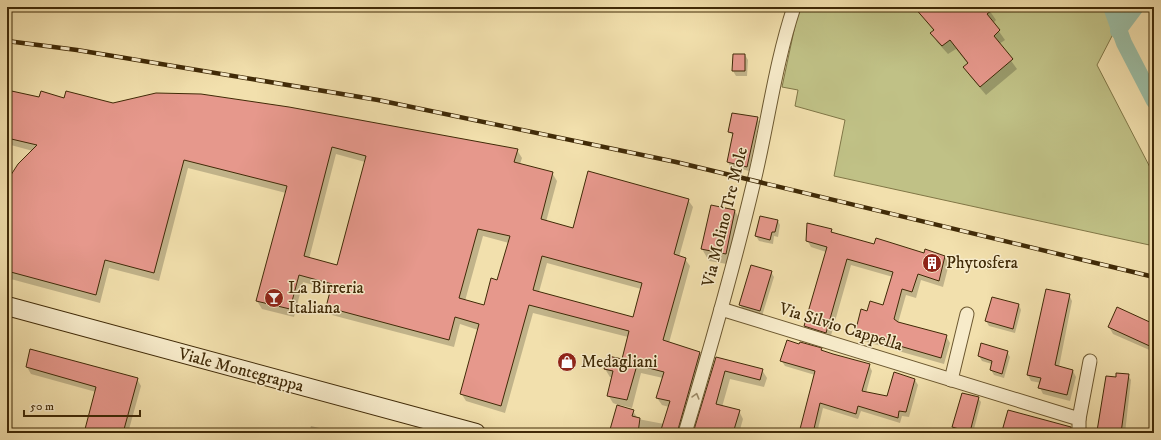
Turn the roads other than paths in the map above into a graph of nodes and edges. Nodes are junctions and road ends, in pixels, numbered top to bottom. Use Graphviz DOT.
graph roads {
  1 [pos="794,7"];
  2 [pos="7,306"];
  3 [pos="721,309"];
  4 [pos="967,314"];
  5 [pos="1090,361"];
  6 [pos="951,380"];
  7 [pos="1079,419"];
  8 [pos="476,433"];
  9 [pos="685,433"];
  10 [pos="1079,433"];
  1 -- 3 [label="street, Via Molino Tre Mole"];
  2 -- 8 [label="main road, Viale Montegrappa"];
  3 -- 6 [label="street, Via Silvio Cappella"];
  9 -- 3 [label="street, Via Molino Tre Mole, one-way"];
  4 -- 6 [label="street"];
  5 -- 7 [label="street"];
  6 -- 7 [label="street, Via Silvio Cappella"];
  7 -- 10 [label="street"];
}
